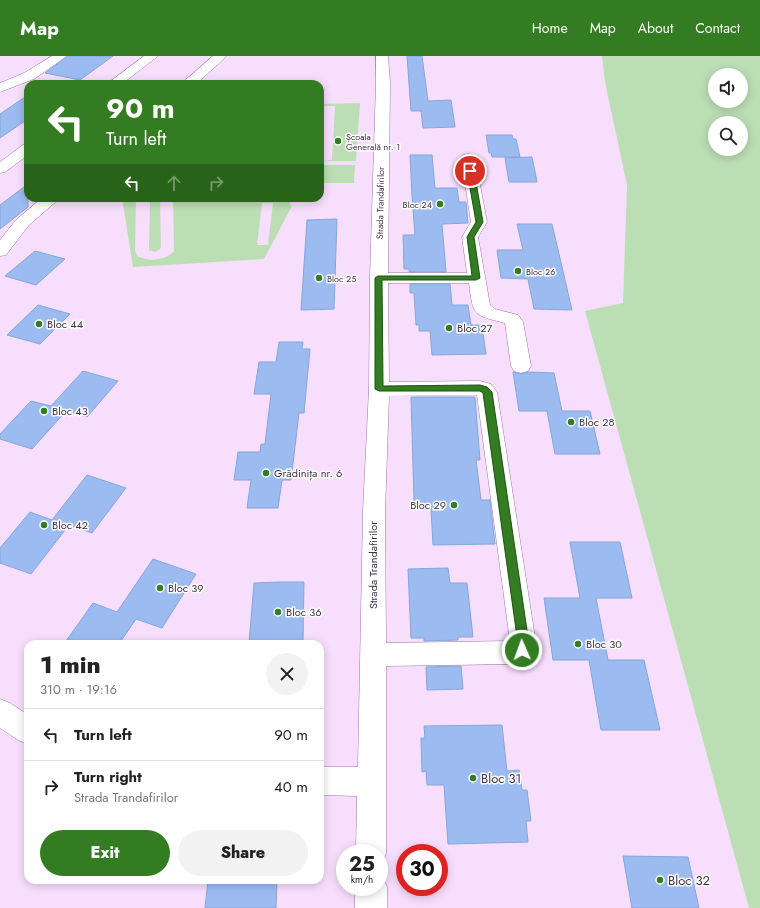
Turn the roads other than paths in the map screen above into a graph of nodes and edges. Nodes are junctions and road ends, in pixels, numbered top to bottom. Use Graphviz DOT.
graph roads {
  1 [pos="61,56"];
  2 [pos="152,56"];
  3 [pos="221,56"];
  4 [pos="382,56"];
  5 [pos="119,80"];
  6 [pos="193,80"];
  7 [pos="0,88"];
  8 [pos="24,151"];
  9 [pos="468,158"];
  10 [pos="0,169"];
  11 [pos="47,202"];
  12 [pos="0,251"];
  13 [pos="378,278"];
  14 [pos="476,278"];
  15 [pos="520,366"];
  16 [pos="379,389"];
  17 [pos="372,655"];
  18 [pos="0,712"];
  19 [pos="24,728"];
  20 [pos="324,781"];
  21 [pos="372,782"];
  22 [pos="371,844"];
  23 [pos="371,896"];
  24 [pos="371,908"];
  1 -- 7 [label="street"];
  2 -- 5 [label="street"];
  3 -- 6 [label="street"];
  4 -- 13 [label="street, Strada Trandafirilor"];
  8 -- 10 [label="street"];
  9 -- 14 [label="street"];
  11 -- 12 [label="street"];
  13 -- 14 [label="street"];
  13 -- 16 [label="street, Strada Trandafirilor"];
  14 -- 15 [label="street"];
  16 -- 17 [label="street, Strada Trandafirilor"];
  16 -- 17 [label="street"];
  17 -- 21 [label="street, Strada Trandafirilor"];
  18 -- 19 [label="street"];
  20 -- 21 [label="street"];
  21 -- 22 [label="street, Strada Trandafirilor"];
  23 -- 24 [label="street"];
}
